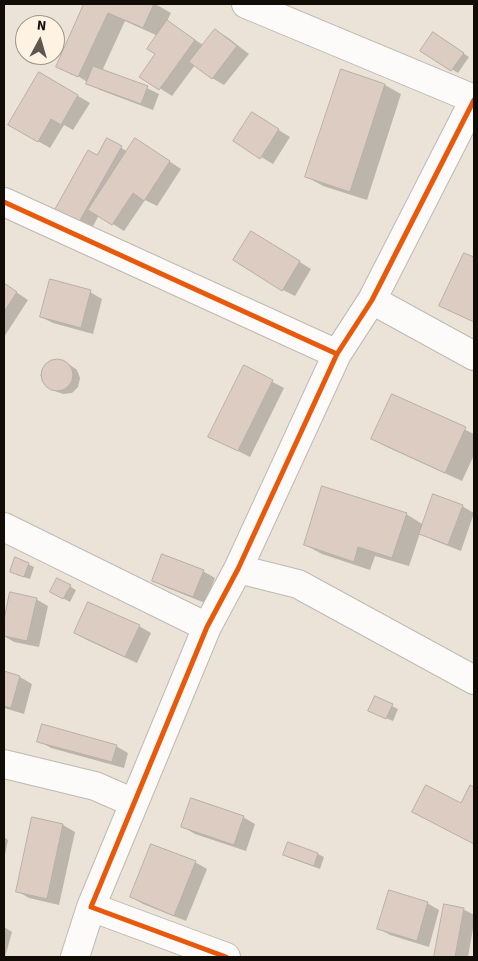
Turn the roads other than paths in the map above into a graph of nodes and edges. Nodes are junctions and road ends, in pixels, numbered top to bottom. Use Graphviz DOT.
graph roads {
  1 [pos="246,4"];
  2 [pos="474,100"];
  3 [pos="4,202"];
  4 [pos="372,300"];
  5 [pos="337,354"];
  6 [pos="474,356"];
  7 [pos="4,527"];
  8 [pos="238,569"];
  9 [pos="207,627"];
  10 [pos="474,680"];
  11 [pos="4,764"];
  12 [pos="134,803"];
  13 [pos="91,907"];
  14 [pos="75,957"];
  15 [pos="226,957"];
  1 -- 2 [label="street"];
  2 -- 4 [label="street"];
  3 -- 5 [label="street"];
  4 -- 5 [label="street"];
  4 -- 6 [label="street"];
  5 -- 8 [label="street"];
  7 -- 9 [label="street"];
  8 -- 9 [label="street"];
  8 -- 10 [label="street"];
  9 -- 12 [label="street"];
  11 -- 12 [label="street"];
  12 -- 13 [label="street"];
  13 -- 14 [label="street"];
  13 -- 15 [label="street"];
}
